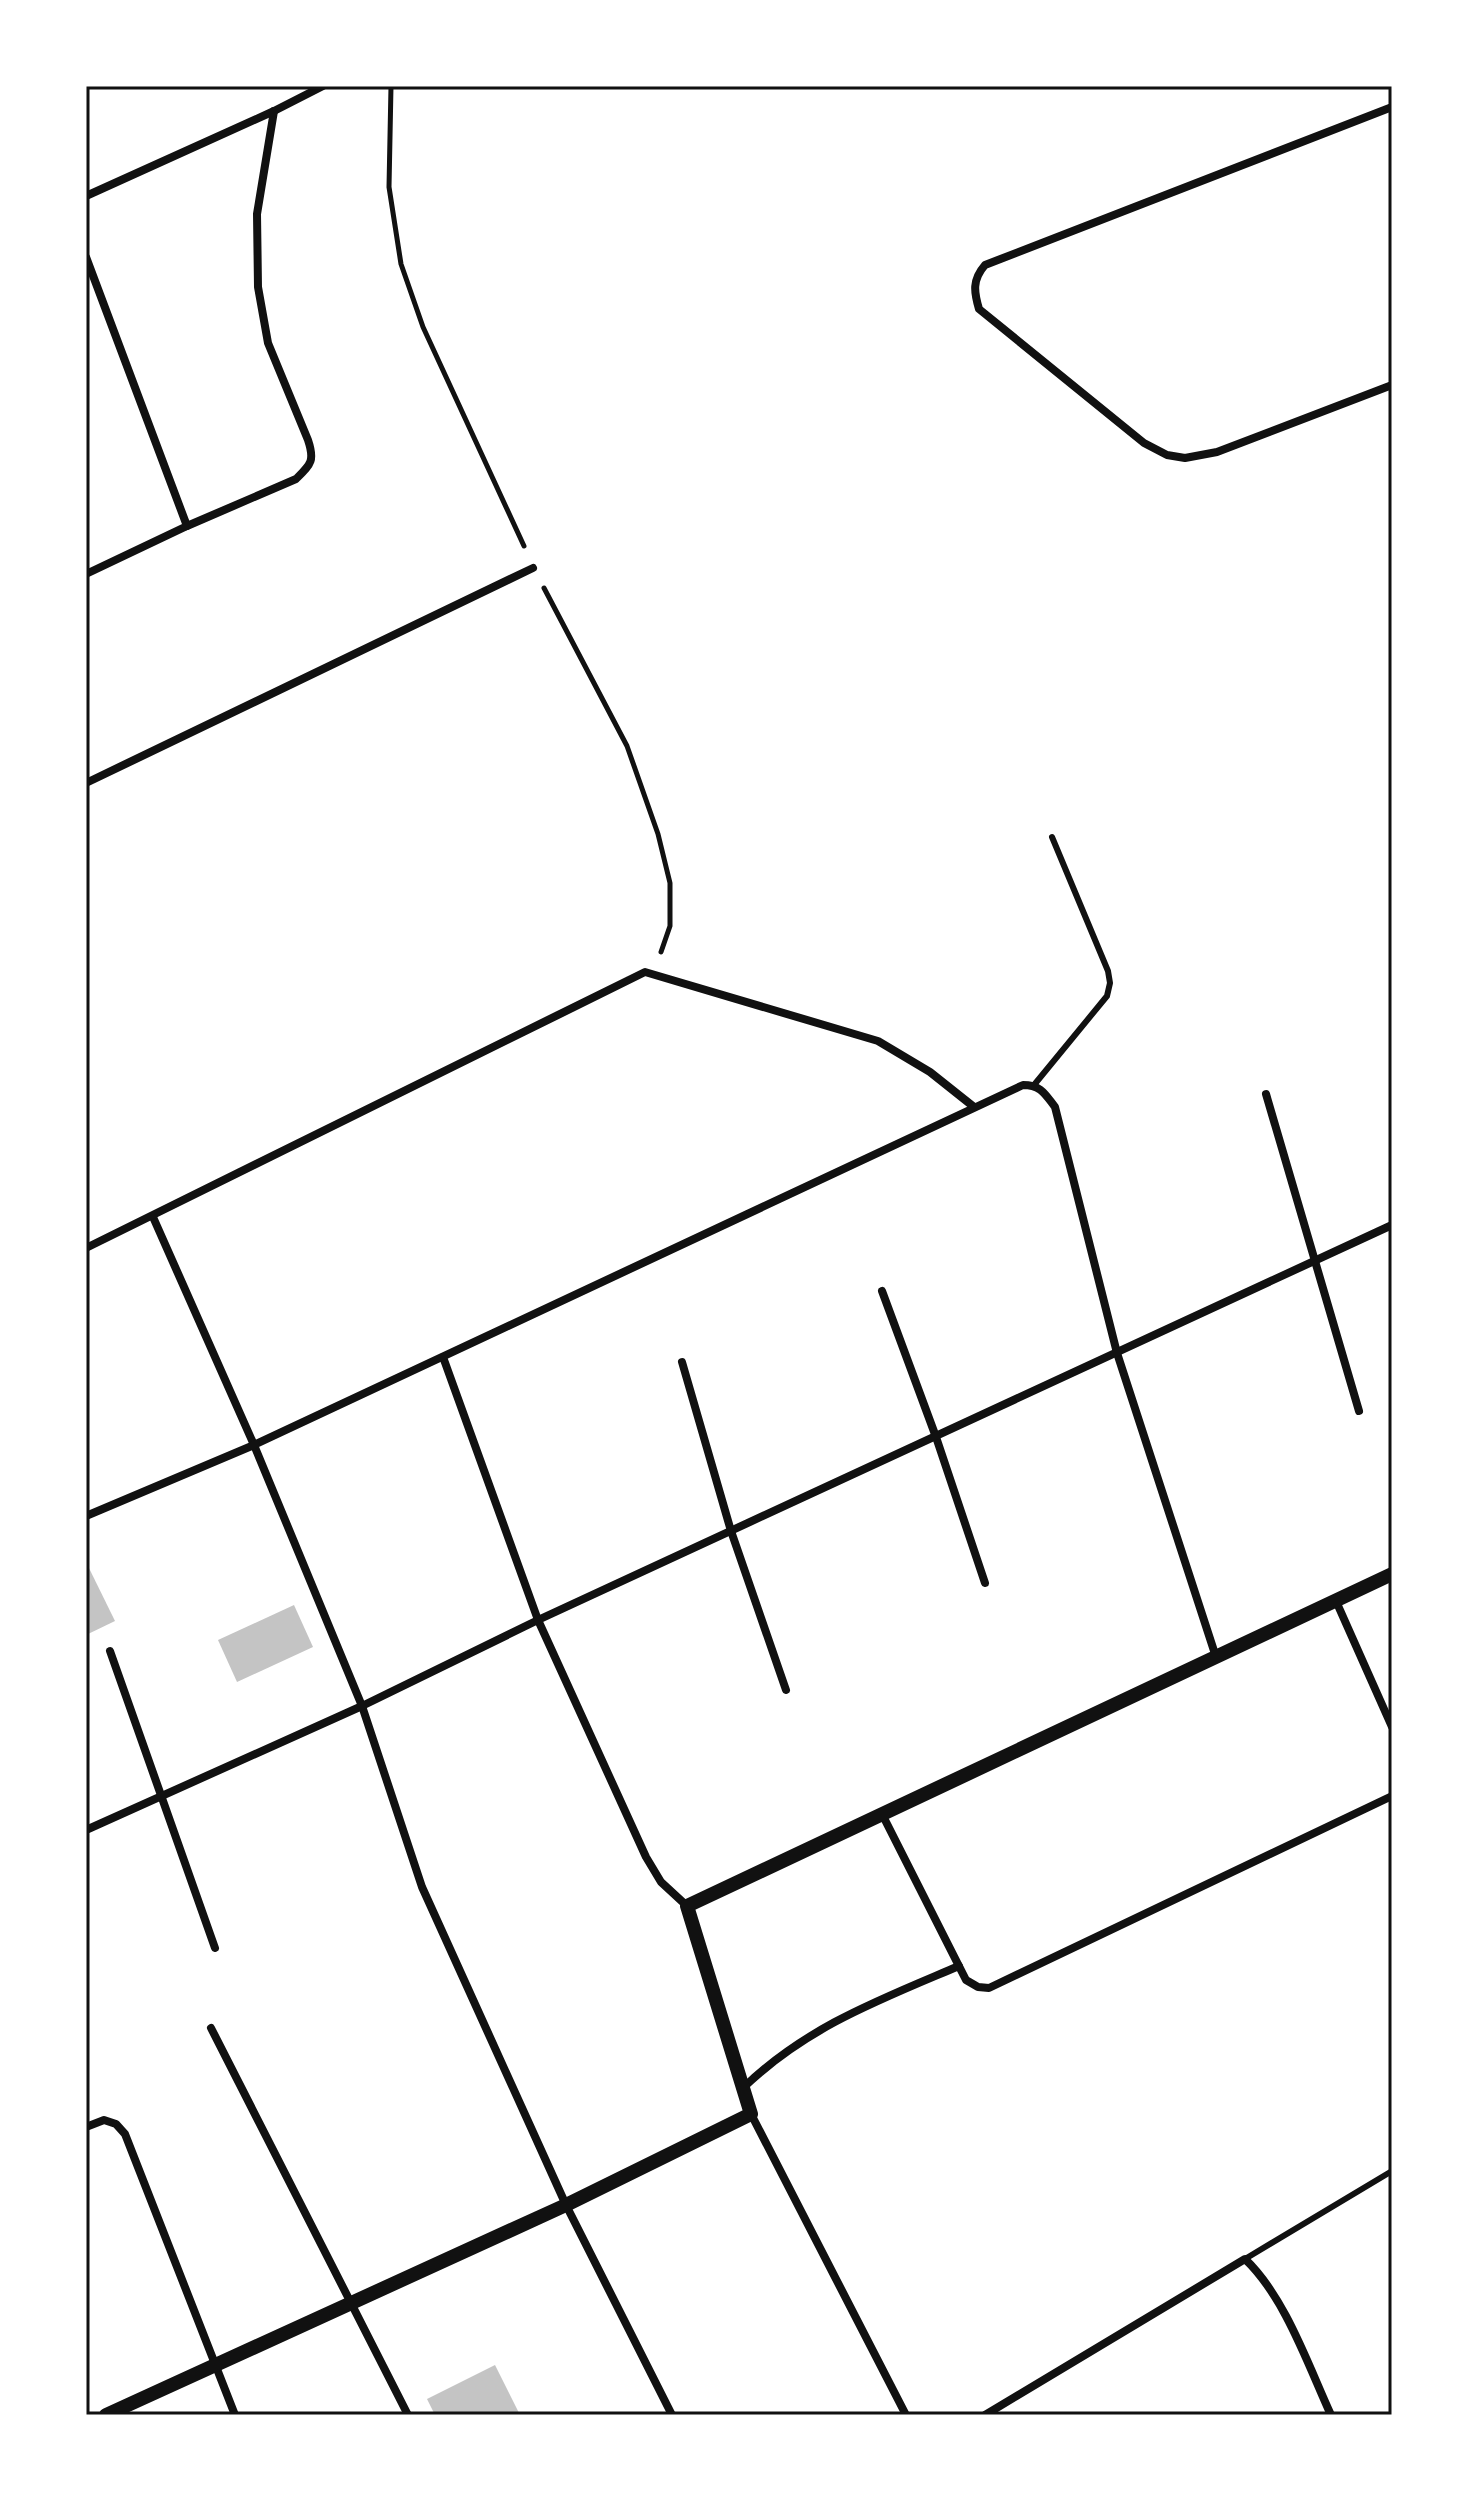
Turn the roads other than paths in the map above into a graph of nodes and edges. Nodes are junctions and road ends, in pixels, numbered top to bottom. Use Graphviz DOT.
graph roads {
  1 [pos="323,86"];
  2 [pos="1392,107"];
  3 [pos="274,111"];
  4 [pos="86,196"];
  5 [pos="86,257"];
  6 [pos="1392,385"];
  7 [pos="187,526"];
  8 [pos="533,568"];
  9 [pos="86,574"];
  10 [pos="86,783"];
  11 [pos="1052,837"];
  12 [pos="1034,1085"];
  13 [pos="1266,1094"];
  14 [pos="974,1107"];
  15 [pos="153,1217"];
  16 [pos="1392,1225"];
  17 [pos="86,1248"];
  18 [pos="1315,1262"];
  19 [pos="882,1291"];
  20 [pos="1117,1353"];
  21 [pos="443,1357"];
  22 [pos="682,1362"];
  23 [pos="1359,1411"];
  24 [pos="936,1437"];
  25 [pos="254,1445"];
  26 [pos="86,1516"];
  27 [pos="731,1531"];
  28 [pos="1392,1574"];
  29 [pos="985,1583"];
  30 [pos="1336,1601"];
  31 [pos="538,1620"];
  32 [pos="110,1651"];
  33 [pos="1216,1657"];
  34 [pos="786,1690"];
  35 [pos="362,1706"];
  36 [pos="1392,1727"];
  37 [pos="1392,1796"];
  38 [pos="160,1797"];
  39 [pos="882,1814"];
  40 [pos="86,1830"];
  41 [pos="687,1906"];
  42 [pos="215,1948"];
  43 [pos="959,1966"];
  44 [pos="211,2028"];
  45 [pos="743,2088"];
  46 [pos="751,2114"];
  47 [pos="86,2127"];
  48 [pos="1392,2171"];
  49 [pos="566,2205"];
  50 [pos="1245,2259"];
  51 [pos="350,2303"];
  52 [pos="216,2366"];
  53 [pos="106,2415"];
  54 [pos="235,2415"];
  55 [pos="408,2415"];
  56 [pos="672,2415"];
  57 [pos="906,2415"];
  58 [pos="985,2415"];
  59 [pos="1331,2415"];
  1 -- 3 [label="street"];
  2 -- 6 [label="street"];
  3 -- 4 [label="street"];
  3 -- 7 [label="street"];
  5 -- 7 [label="street"];
  7 -- 9 [label="street"];
  8 -- 10 [label="street"];
  11 -- 12 [label="lane"];
  12 -- 14 [label="street"];
  12 -- 20 [label="street"];
  13 -- 18 [label="street"];
  14 -- 15 [label="street"];
  14 -- 21 [label="street"];
  15 -- 17 [label="street"];
  15 -- 25 [label="street"];
  16 -- 18 [label="street"];
  18 -- 20 [label="street"];
  18 -- 23 [label="street"];
  19 -- 24 [label="street"];
  20 -- 24 [label="street"];
  20 -- 33 [label="street"];
  21 -- 25 [label="street"];
  21 -- 31 [label="street"];
  22 -- 27 [label="street"];
  24 -- 27 [label="street"];
  24 -- 29 [label="street"];
  25 -- 26 [label="street"];
  25 -- 35 [label="street"];
  27 -- 31 [label="street"];
  27 -- 34 [label="street"];
  28 -- 30 [label="street"];
  30 -- 33 [label="street"];
  30 -- 36 [label="street"];
  31 -- 35 [label="street"];
  31 -- 41 [label="street"];
  32 -- 38 [label="street"];
  33 -- 39 [label="street"];
  35 -- 38 [label="street"];
  35 -- 49 [label="street"];
  37 -- 43 [label="street"];
  38 -- 40 [label="street"];
  38 -- 42 [label="street"];
  39 -- 41 [label="street"];
  39 -- 43 [label="street"];
  41 -- 45 [label="street"];
  43 -- 45 [label="street"];
  44 -- 51 [label="street"];
  45 -- 46 [label="street"];
  46 -- 49 [label="street"];
  46 -- 57 [label="street"];
  47 -- 52 [label="street"];
  48 -- 50 [label="lane"];
  49 -- 51 [label="street"];
  49 -- 56 [label="street"];
  50 -- 58 [label="street"];
  50 -- 59 [label="street"];
  51 -- 52 [label="street"];
  51 -- 55 [label="street"];
  52 -- 53 [label="street"];
  52 -- 54 [label="street"];
}
